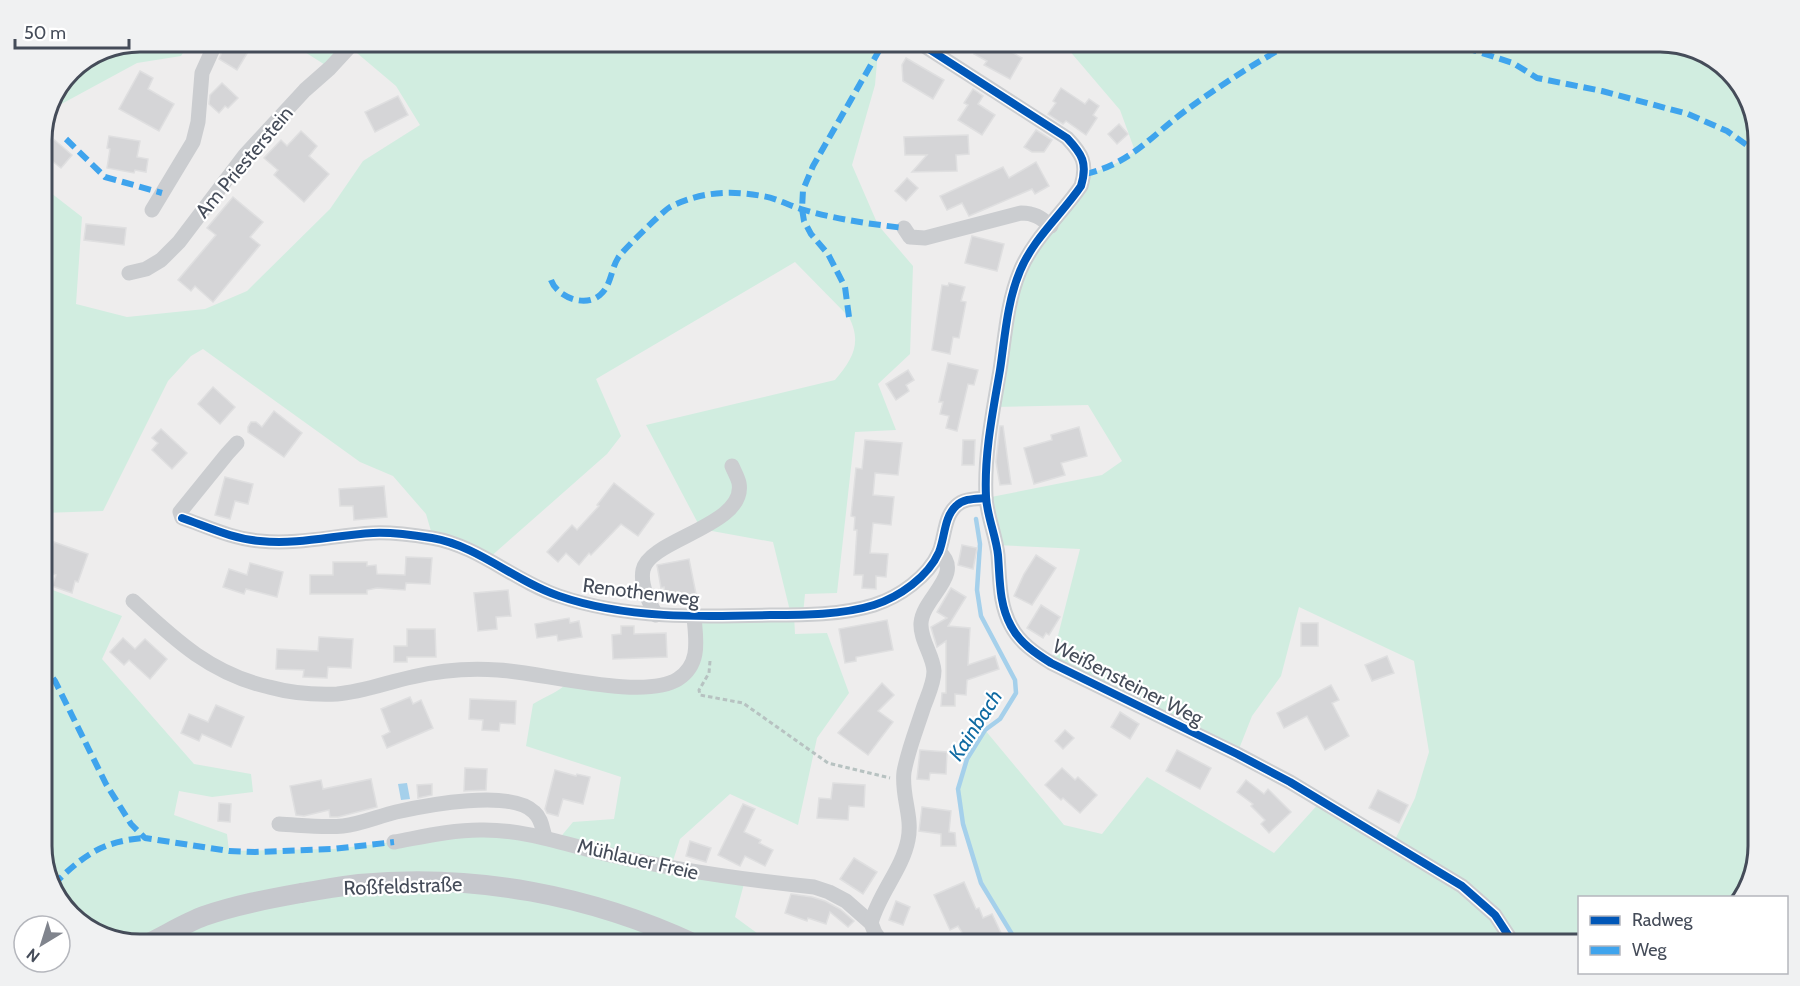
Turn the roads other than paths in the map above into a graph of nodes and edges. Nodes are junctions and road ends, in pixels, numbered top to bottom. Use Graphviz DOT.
graph roads {
  1 [pos="211,53"];
  2 [pos="344,53"];
  3 [pos="935,53"];
  4 [pos="152,210"];
  5 [pos="1051,226"];
  6 [pos="904,228"];
  7 [pos="129,273"];
  8 [pos="237,444"];
  9 [pos="732,466"];
  10 [pos="986,498"];
  11 [pos="939,552"];
  12 [pos="133,601"];
  13 [pos="656,615"];
  14 [pos="694,617"];
  15 [pos="279,824"];
  16 [pos="544,837"];
  17 [pos="394,842"];
  18 [pos="871,923"];
  19 [pos="167,934"];
  20 [pos="673,934"];
  21 [pos="876,934"];
  22 [pos="1507,934"];
  1 -- 4 [label="street"];
  2 -- 7 [label="street, Am Priesterstein"];
  3 -- 5 [label="street, Weißensteiner Weg"];
  5 -- 6 [label="street"];
  5 -- 10 [label="street, Weißensteiner Weg"];
  8 -- 13 [label="street, Renothenweg"];
  9 -- 13 [label="street"];
  10 -- 11 [label="street, Renothenweg"];
  10 -- 22 [label="street, Weißensteiner Weg"];
  11 -- 14 [label="street, Renothenweg"];
  11 -- 18 [label="street"];
  12 -- 14 [label="street, Renothenweg"];
  13 -- 14 [label="street, Renothenweg"];
  15 -- 16 [label="street"];
  16 -- 17 [label="street, Mühlauer Freie"];
  16 -- 18 [label="street, Mühlauer Freie"];
  18 -- 21 [label="street, Mühlauer Freie"];
  19 -- 20 [label="main road, Roßfeldstraße"];
}
